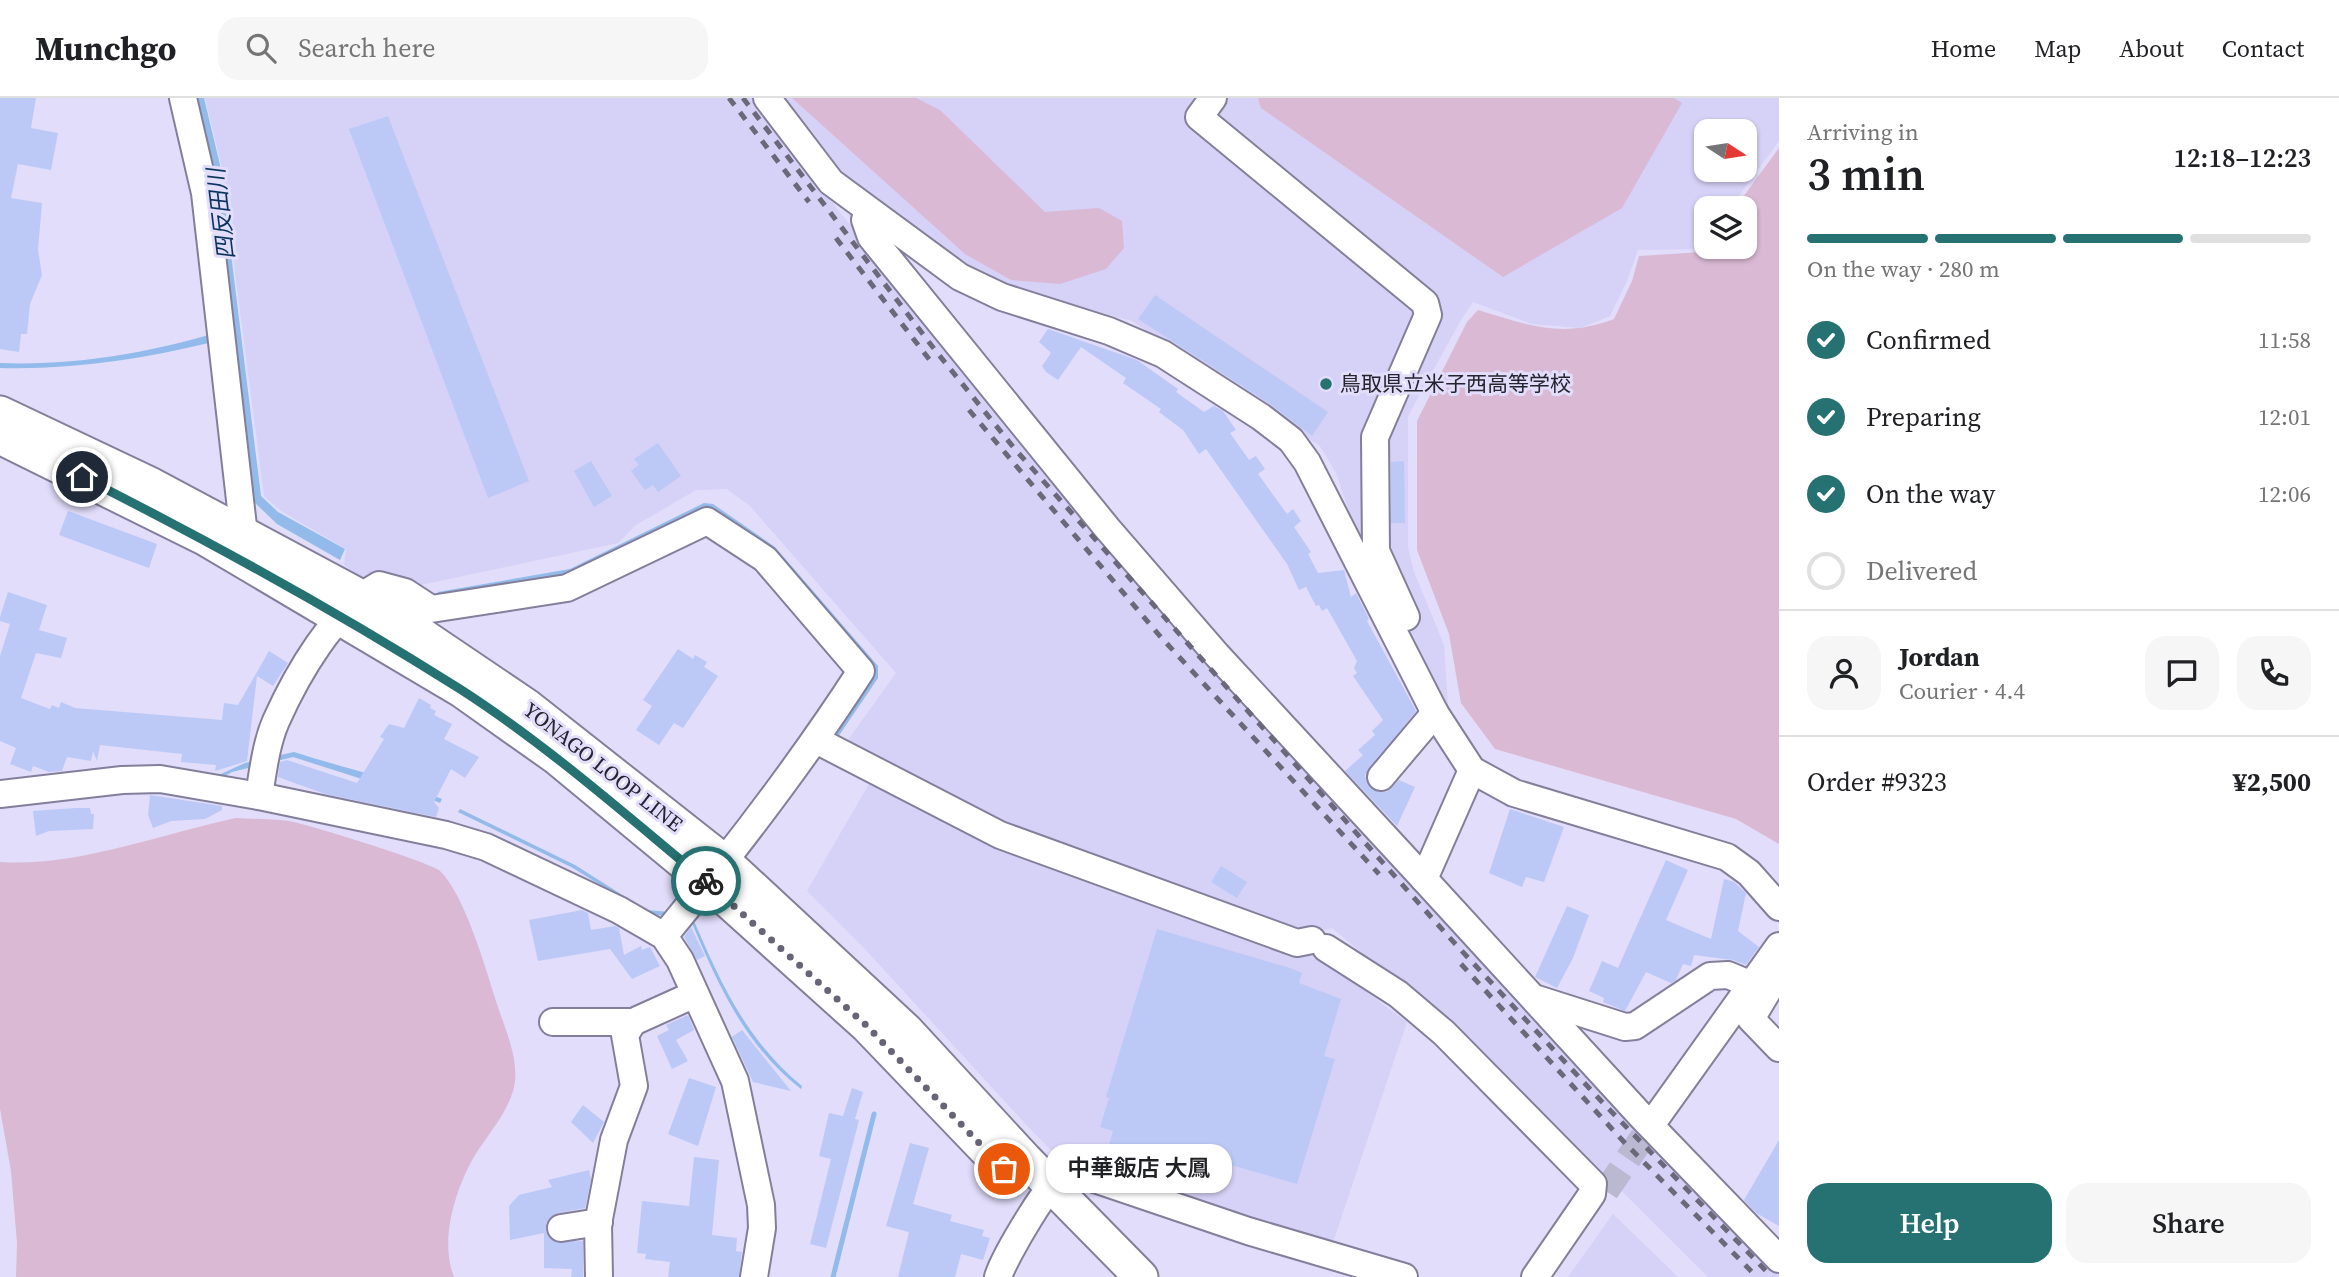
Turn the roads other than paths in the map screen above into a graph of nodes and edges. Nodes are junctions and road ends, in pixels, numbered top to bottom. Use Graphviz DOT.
graph roads {
  1 [pos="183,98"];
  2 [pos="767,98"];
  3 [pos="1213,98"];
  4 [pos="869,211"];
  5 [pos="0,413"];
  6 [pos="0,437"];
  7 [pos="244,534"];
  8 [pos="348,607"];
  9 [pos="1417,672"];
  10 [pos="1435,713"];
  11 [pos="816,740"];
  12 [pos="1472,770"];
  13 [pos="263,772"];
  14 [pos="1381,777"];
  15 [pos="0,794"];
  16 [pos="717,872"];
  17 [pos="1424,880"];
  18 [pos="1779,907"];
  19 [pos="664,936"];
  20 [pos="1779,946"];
  21 [pos="1779,973"];
  22 [pos="695,995"];
  23 [pos="1751,997"];
  24 [pos="1536,999"];
  25 [pos="553,1022"];
  26 [pos="633,1022"];
  27 [pos="1779,1048"];
  28 [pos="1656,1118"];
  29 [pos="1606,1191"];
  30 [pos="1045,1196"];
  31 [pos="598,1222"];
  32 [pos="561,1228"];
  33 [pos="1779,1259"];
  34 [pos="599,1277"];
  35 [pos="754,1277"];
  36 [pos="998,1277"];
  37 [pos="1108,1277"];
  38 [pos="1141,1277"];
  39 [pos="1404,1277"];
  40 [pos="1535,1277"];
  41 [pos="1546,1277"];
  1 -- 7 [label="street"];
  2 -- 4 [label="street"];
  3 -- 9 [label="street"];
  4 -- 9 [label="street"];
  4 -- 17 [label="street"];
  5 -- 7 [label="main road, YONAGO LOOP LINE"];
  6 -- 8 [label="main road, YONAGO LOOP LINE"];
  7 -- 8 [label="main road, YONAGO LOOP LINE"];
  8 -- 11 [label="street"];
  8 -- 13 [label="street"];
  8 -- 16 [label="main road, YONAGO LOOP LINE"];
  9 -- 10 [label="street"];
  10 -- 12 [label="street"];
  10 -- 14 [label="street"];
  11 -- 16 [label="street"];
  11 -- 40 [label="street"];
  12 -- 17 [label="street"];
  12 -- 18 [label="street"];
  13 -- 15 [label="street"];
  13 -- 19 [label="street"];
  16 -- 19 [label="street"];
  16 -- 30 [label="main road, YONAGO LOOP LINE"];
  17 -- 24 [label="street"];
  19 -- 22 [label="street"];
  20 -- 23 [label="street"];
  21 -- 23 [label="street"];
  22 -- 26 [label="street"];
  22 -- 35 [label="street"];
  23 -- 24 [label="street"];
  23 -- 27 [label="street"];
  23 -- 28 [label="street"];
  24 -- 33 [label="street"];
  25 -- 26 [label="street"];
  26 -- 31 [label="street"];
  29 -- 41 [label="street"];
  30 -- 36 [label="street"];
  30 -- 37 [label="main road, YONAGO LOOP LINE"];
  30 -- 38 [label="main road, YONAGO LOOP LINE"];
  30 -- 39 [label="street"];
  31 -- 32 [label="street"];
  31 -- 34 [label="street"];
}
